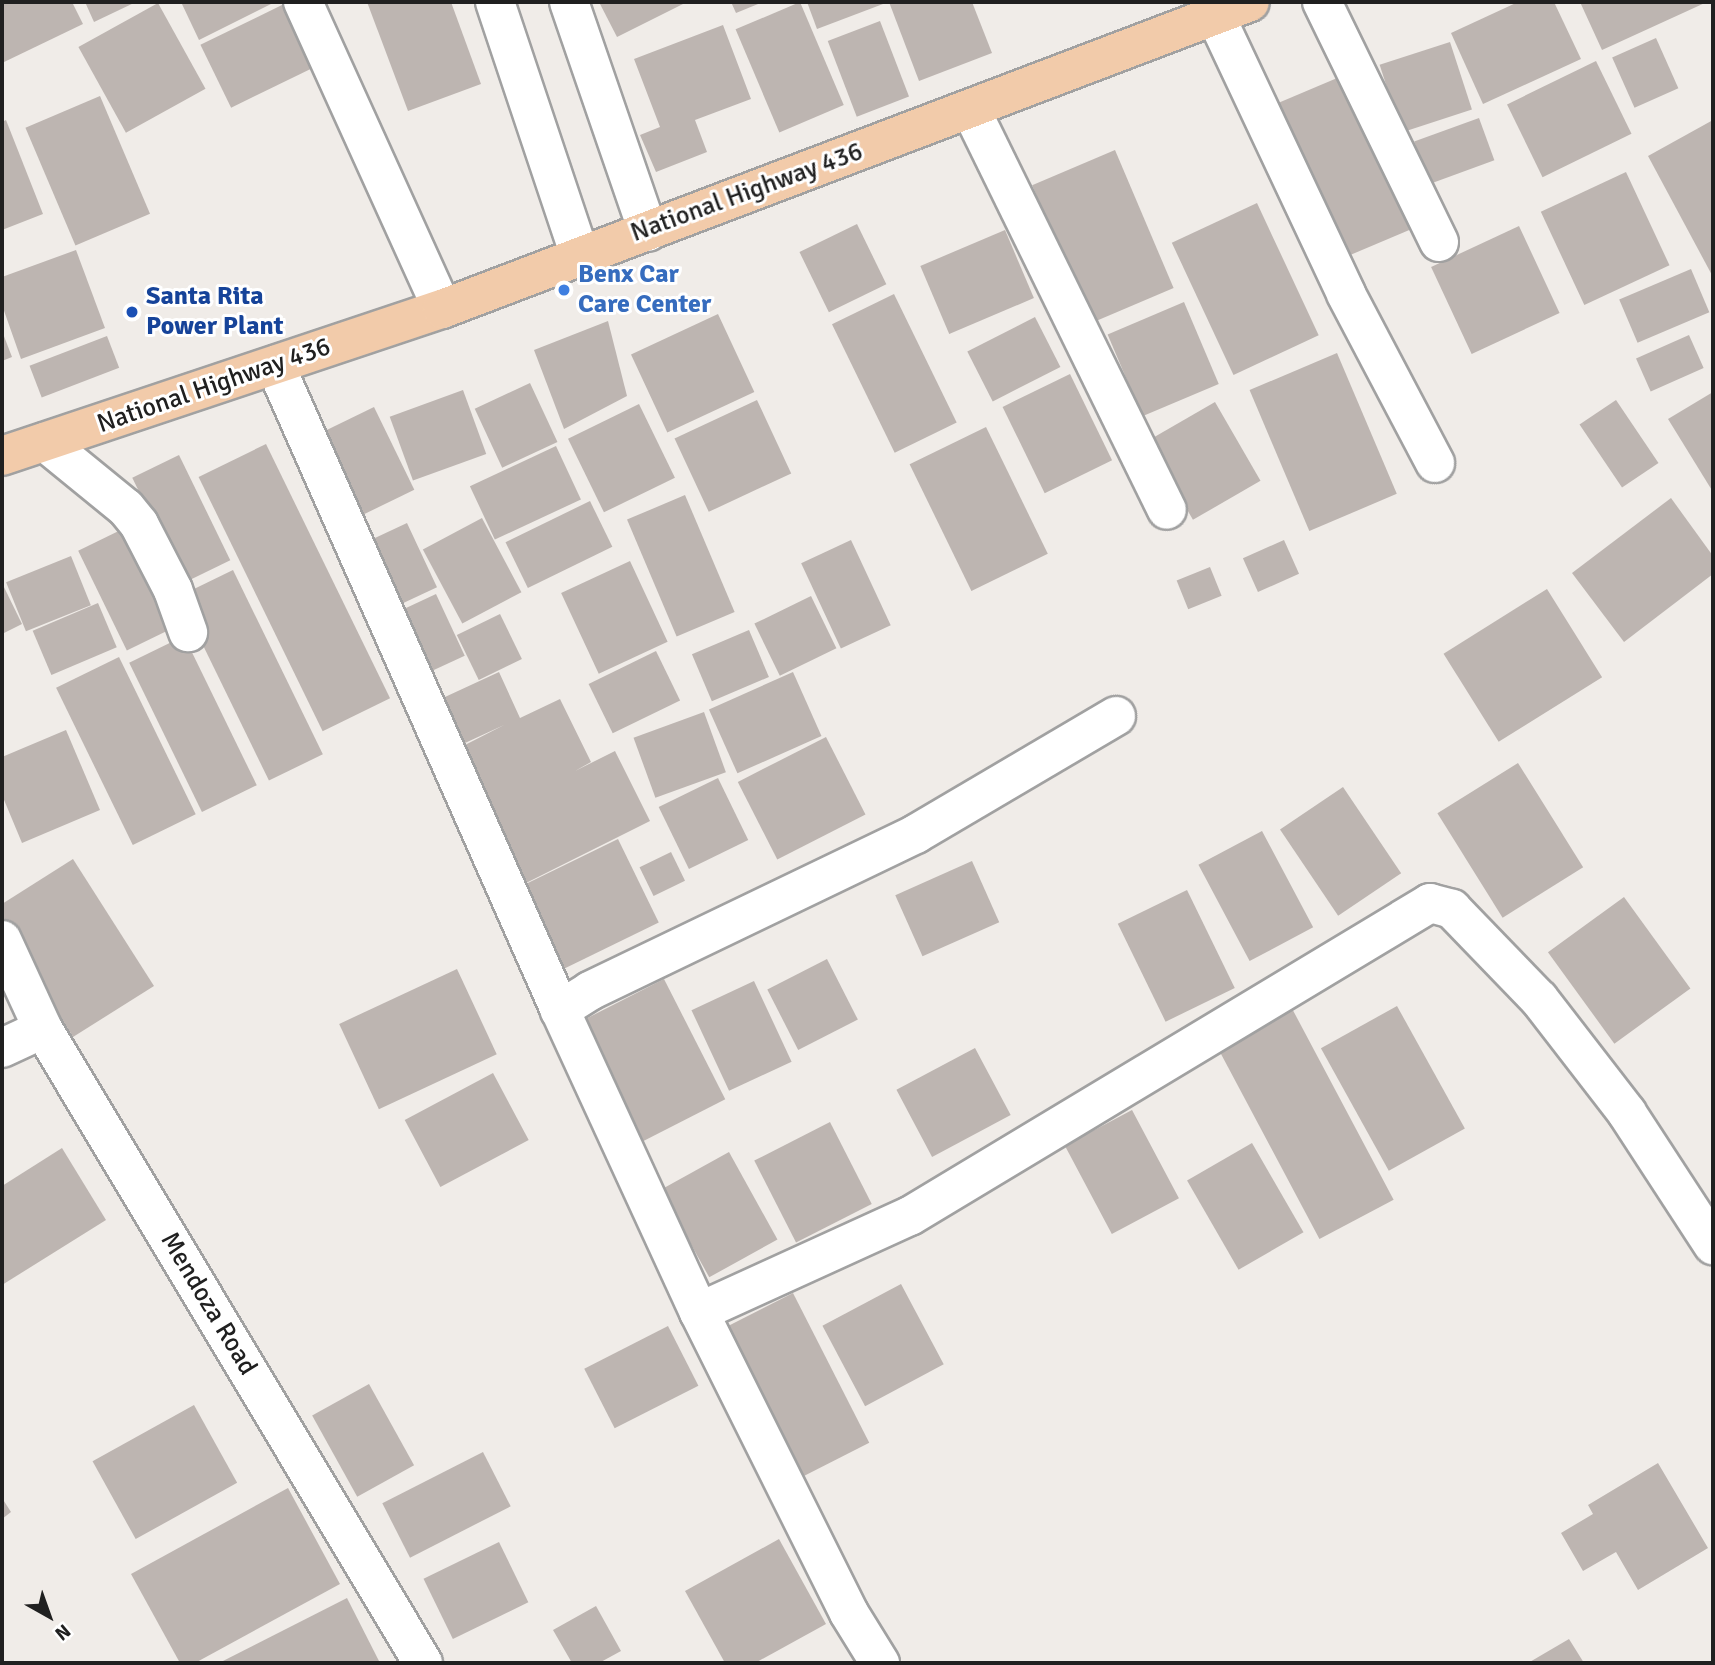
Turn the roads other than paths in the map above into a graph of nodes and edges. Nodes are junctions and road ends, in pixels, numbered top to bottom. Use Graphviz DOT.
graph roads {
  1 [pos="303,2"];
  2 [pos="495,2"];
  3 [pos="569,2"];
  4 [pos="1250,2"];
  5 [pos="1322,2"];
  6 [pos="1215,15"];
  7 [pos="971,110"];
  8 [pos="648,232"];
  9 [pos="1439,242"];
  10 [pos="579,253"];
  11 [pos="442,309"];
  12 [pos="275,365"];
  13 [pos="44,442"];
  14 [pos="2,456"];
  15 [pos="1436,463"];
  16 [pos="1167,510"];
  17 [pos="188,632"];
  18 [pos="1116,716"];
  19 [pos="2,940"];
  20 [pos="560,1010"];
  21 [pos="43,1029"];
  22 [pos="2,1048"];
  23 [pos="1713,1245"];
  24 [pos="699,1312"];
  25 [pos="423,1663"];
  26 [pos="880,1663"];
  1 -- 11 [label="street"];
  2 -- 10 [label="street"];
  3 -- 8 [label="street"];
  4 -- 6 [label="main road, National Highway 436"];
  5 -- 9 [label="street"];
  6 -- 7 [label="main road, National Highway 436"];
  6 -- 15 [label="street"];
  7 -- 8 [label="main road, National Highway 436"];
  7 -- 16 [label="street"];
  8 -- 10 [label="main road, National Highway 436"];
  10 -- 11 [label="main road, National Highway 436"];
  11 -- 12 [label="main road, National Highway 436"];
  12 -- 13 [label="main road, National Highway 436"];
  12 -- 20 [label="street"];
  13 -- 14 [label="main road, National Highway 436"];
  13 -- 17 [label="street"];
  18 -- 20 [label="street"];
  19 -- 21 [label="street, Mendoza Road"];
  20 -- 24 [label="street"];
  21 -- 22 [label="street"];
  21 -- 25 [label="street, Mendoza Road"];
  23 -- 24 [label="street"];
  24 -- 26 [label="street"];
}
